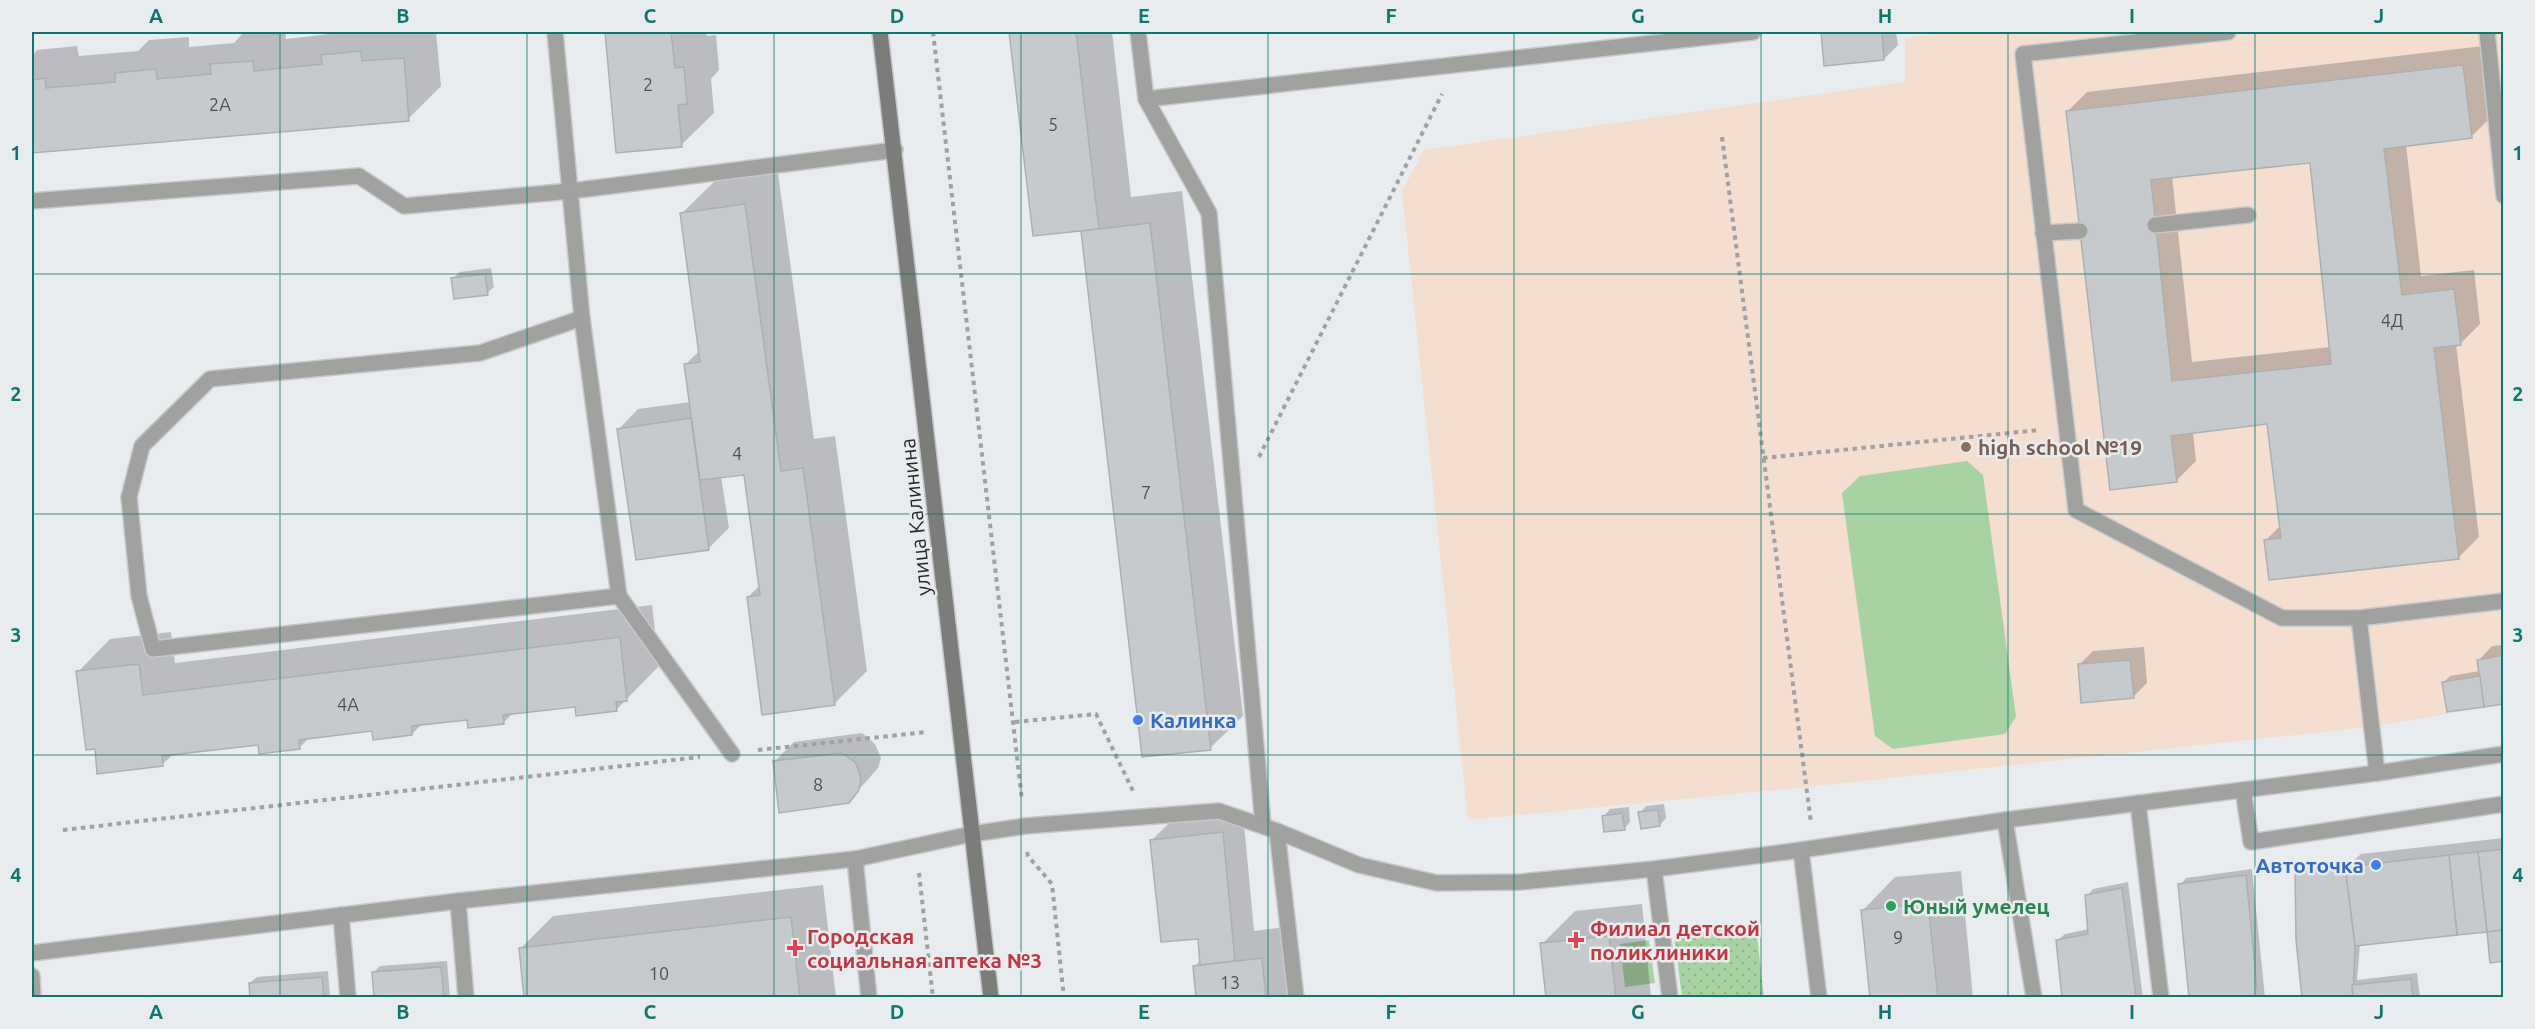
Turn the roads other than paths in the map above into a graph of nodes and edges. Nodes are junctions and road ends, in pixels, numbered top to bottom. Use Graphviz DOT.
graph roads {
  1 [pos="555,32"];
  2 [pos="880,32"];
  3 [pos="1138,32"];
  4 [pos="1753,32"];
  5 [pos="2228,32"];
  6 [pos="2487,32"];
  7 [pos="1146,99"];
  8 [pos="895,150"];
  9 [pos="571,191"];
  10 [pos="2504,196"];
  11 [pos="32,201"];
  12 [pos="2248,215"];
  13 [pos="2155,225"];
  14 [pos="2080,231"];
  15 [pos="2043,233"];
  16 [pos="582,318"];
  17 [pos="619,596"];
  18 [pos="2504,601"];
  19 [pos="2360,618"];
  20 [pos="732,754"];
  21 [pos="2504,754"];
  22 [pos="2377,773"];
  23 [pos="2242,790"];
  24 [pos="2138,803"];
  25 [pos="2504,804"];
  26 [pos="2005,820"];
  27 [pos="1270,828"];
  28 [pos="972,834"];
  29 [pos="1801,850"];
  30 [pos="855,859"];
  31 [pos="1654,869"];
  32 [pos="458,901"];
  33 [pos="341,915"];
  34 [pos="32,953"];
  35 [pos="32,976"];
  36 [pos="33,998"];
  37 [pos="348,998"];
  38 [pos="466,998"];
  39 [pos="869,998"];
  40 [pos="991,998"];
  41 [pos="1296,998"];
  42 [pos="1670,998"];
  43 [pos="1819,998"];
  44 [pos="2034,998"];
  45 [pos="2161,998"];
  1 -- 9 [label="street"];
  2 -- 8 [label="main road, улица Калинина"];
  3 -- 7 [label="street"];
  4 -- 7 [label="street"];
  5 -- 15 [label="street"];
  6 -- 10 [label="street"];
  7 -- 27 [label="street"];
  8 -- 9 [label="street"];
  8 -- 28 [label="main road, улица Калинина"];
  9 -- 11 [label="street"];
  9 -- 16 [label="street"];
  12 -- 13 [label="street"];
  14 -- 15 [label="street"];
  15 -- 19 [label="street"];
  16 -- 17 [label="street"];
  16 -- 17 [label="street"];
  17 -- 20 [label="street"];
  18 -- 19 [label="street"];
  19 -- 22 [label="street"];
  21 -- 22 [label="street"];
  22 -- 23 [label="street"];
  23 -- 24 [label="street"];
  23 -- 25 [label="street"];
  24 -- 26 [label="street"];
  24 -- 45 [label="street"];
  26 -- 29 [label="street"];
  26 -- 44 [label="street"];
  27 -- 28 [label="street"];
  27 -- 31 [label="street"];
  27 -- 41 [label="street"];
  28 -- 30 [label="street"];
  28 -- 40 [label="main road, улица Калинина"];
  29 -- 31 [label="street"];
  29 -- 43 [label="street"];
  30 -- 32 [label="street"];
  30 -- 39 [label="street"];
  31 -- 42 [label="street"];
  32 -- 33 [label="street"];
  32 -- 38 [label="street"];
  33 -- 34 [label="street"];
  33 -- 37 [label="street"];
  35 -- 36 [label="street"];
}
